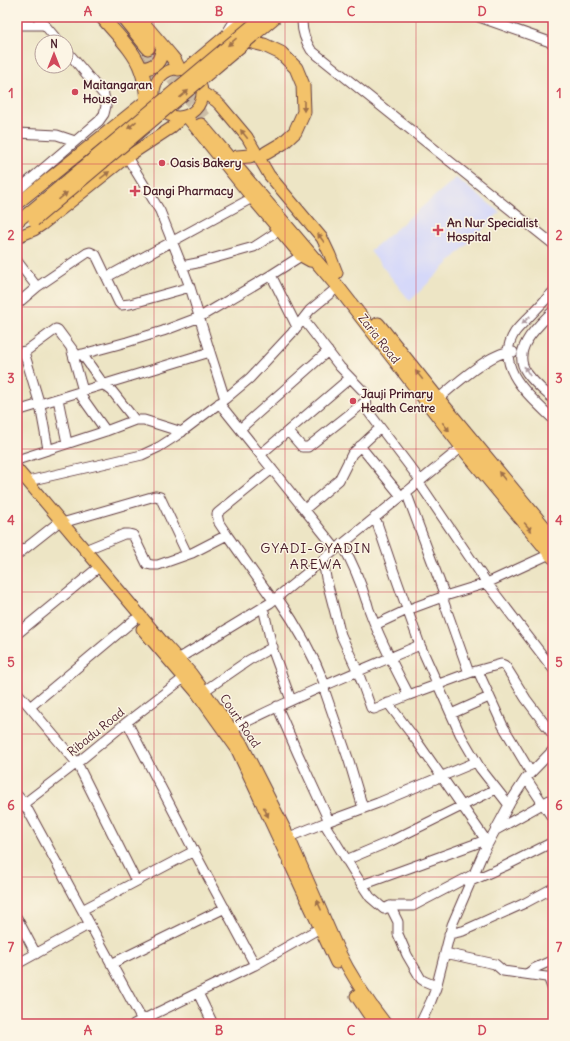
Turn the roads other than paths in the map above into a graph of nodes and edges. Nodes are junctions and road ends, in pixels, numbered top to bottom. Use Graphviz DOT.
graph roads {
  1 [pos="38,17"];
  2 [pos="102,17"];
  3 [pos="111,17"];
  4 [pos="122,17"];
  5 [pos="138,17"];
  6 [pos="237,17"];
  7 [pos="248,17"];
  8 [pos="262,17"];
  9 [pos="276,17"];
  10 [pos="303,17"];
  11 [pos="479,17"];
  12 [pos="17,25"];
  13 [pos="45,25"];
  14 [pos="52,34"];
  15 [pos="225,36"];
  16 [pos="248,41"];
  17 [pos="553,42"];
  18 [pos="163,46"];
  19 [pos="74,59"];
  20 [pos="141,69"];
  21 [pos="182,69"];
  22 [pos="203,93"];
  23 [pos="150,97"];
  24 [pos="185,117"];
  25 [pos="17,133"];
  26 [pos="75,141"];
  27 [pos="266,154"];
  28 [pos="237,156"];
  29 [pos="250,156"];
  30 [pos="127,157"];
  31 [pos="17,191"];
  32 [pos="252,198"];
  33 [pos="17,204"];
  34 [pos="31,217"];
  35 [pos="17,222"];
  36 [pos="280,230"];
  37 [pos="17,236"];
  38 [pos="172,241"];
  39 [pos="553,244"];
  40 [pos="302,256"];
  41 [pos="17,261"];
  42 [pos="317,262"];
  43 [pos="182,266"];
  44 [pos="337,273"];
  45 [pos="271,275"];
  46 [pos="107,277"];
  47 [pos="37,287"];
  48 [pos="190,287"];
  49 [pos="338,287"];
  50 [pos="553,292"];
  51 [pos="17,304"];
  52 [pos="553,311"];
  53 [pos="200,317"];
  54 [pos="303,319"];
  55 [pos="297,327"];
  56 [pos="71,348"];
  57 [pos="328,351"];
  58 [pos="508,351"];
  59 [pos="210,352"];
  60 [pos="21,353"];
  61 [pos="522,353"];
  62 [pos="82,354"];
  63 [pos="350,378"];
  64 [pos="104,385"];
  65 [pos="81,392"];
  66 [pos="58,399"];
  67 [pos="438,399"];
  68 [pos="553,399"];
  69 [pos="222,401"];
  70 [pos="366,401"];
  71 [pos="40,404"];
  72 [pos="17,411"];
  73 [pos="553,419"];
  74 [pos="135,420"];
  75 [pos="380,428"];
  76 [pos="240,429"];
  77 [pos="106,431"];
  78 [pos="288,431"];
  79 [pos="182,432"];
  80 [pos="67,443"];
  81 [pos="360,446"];
  82 [pos="462,447"];
  83 [pos="48,449"];
  84 [pos="261,454"];
  85 [pos="272,469"];
  86 [pos="19,472"];
  87 [pos="419,481"];
  88 [pos="403,494"];
  89 [pos="305,509"];
  90 [pos="375,517"];
  91 [pos="59,524"];
  92 [pos="227,535"];
  93 [pos="553,538"];
  94 [pos="339,546"];
  95 [pos="85,550"];
  96 [pos="187,554"];
  97 [pos="17,555"];
  98 [pos="552,555"];
  99 [pos="323,560"];
  100 [pos="94,571"];
  101 [pos="487,583"];
  102 [pos="444,597"];
  103 [pos="275,598"];
  104 [pos="263,607"];
  105 [pos="407,610"];
  106 [pos="134,620"];
  107 [pos="375,625"];
  108 [pos="17,634"];
  109 [pos="420,645"];
  110 [pos="273,647"];
  111 [pos="178,658"];
  112 [pos="390,658"];
  113 [pos="553,669"];
  114 [pos="358,672"];
  115 [pos="474,672"];
  116 [pos="187,676"];
  117 [pos="437,684"];
  118 [pos="324,685"];
  119 [pos="204,691"];
  120 [pos="17,692"];
  121 [pos="409,695"];
  122 [pos="489,697"];
  123 [pos="291,700"];
  124 [pos="388,703"];
  125 [pos="278,706"];
  126 [pos="30,707"];
  127 [pos="451,714"];
  128 [pos="127,722"];
  129 [pos="232,729"];
  130 [pos="553,735"];
  131 [pos="553,750"];
  132 [pos="476,762"];
  133 [pos="77,763"];
  134 [pos="441,776"];
  135 [pos="528,776"];
  136 [pos="496,789"];
  137 [pos="17,795"];
  138 [pos="553,798"];
  139 [pos="542,804"];
  140 [pos="509,805"];
  141 [pos="20,806"];
  142 [pos="462,806"];
  143 [pos="363,808"];
  144 [pos="553,819"];
  145 [pos="326,822"];
  146 [pos="496,830"];
  147 [pos="289,837"];
  148 [pos="487,841"];
  149 [pos="553,842"];
  150 [pos="194,851"];
  151 [pos="346,860"];
  152 [pos="473,877"];
  153 [pos="136,881"];
  154 [pos="362,884"];
  155 [pos="553,888"];
  156 [pos="390,906"];
  157 [pos="225,908"];
  158 [pos="82,910"];
  159 [pos="17,918"];
  160 [pos="90,924"];
  161 [pos="320,928"];
  162 [pos="449,934"];
  163 [pos="445,953"];
  164 [pos="36,954"];
  165 [pos="553,960"];
  166 [pos="17,964"];
  167 [pos="111,964"];
  168 [pos="255,965"];
  169 [pos="527,974"];
  170 [pos="551,977"];
  171 [pos="436,986"];
  172 [pos="553,990"];
  173 [pos="198,993"];
  174 [pos="140,1023"];
  175 [pos="213,1024"];
  176 [pos="375,1024"];
  177 [pos="386,1024"];
  178 [pos="420,1024"];
  1 -- 13 [label="street"];
  2 -- 20 [label="highway"];
  3 -- 4 [label="highway"];
  5 -- 18 [label="highway"];
  6 -- 15 [label="street"];
  7 -- 15 [label="main road"];
  8 -- 34 [label="main road, one-way, bridge"];
  9 -- 16 [label="main road, bridge"];
  10 -- 39 [label="street"];
  11 -- 17 [label="street"];
  12 -- 13 [label="street"];
  13 -- 14 [label="street"];
  15 -- 21 [label="main road"];
  16 -- 27 [label="highway, one-way"];
  34 -- 16 [label="main road, one-way, bridge"];
  18 -- 20 [label="highway"];
  18 -- 21 [label="highway"];
  19 -- 26 [label="street"];
  20 -- 23 [label="highway"];
  21 -- 22 [label="main road"];
  21 -- 23 [label="main road"];
  22 -- 24 [label="main road"];
  44 -- 22 [label="main road, one-way"];
  23 -- 24 [label="main road"];
  23 -- 33 [label="main road"];
  24 -- 30 [label="main road"];
  24 -- 32 [label="main road"];
  25 -- 26 [label="street"];
  26 -- 31 [label="street"];
  28 -- 29 [label="highway"];
  28 -- 42 [label="highway, Zaria Road"];
  28 -- 44 [label="highway, Zaria Road"];
  37 -- 30 [label="main road, one-way"];
  30 -- 38 [label="street"];
  32 -- 36 [label="main road"];
  32 -- 38 [label="street"];
  34 -- 35 [label="main road"];
  34 -- 37 [label="main road"];
  36 -- 40 [label="main road"];
  36 -- 43 [label="street"];
  38 -- 43 [label="street"];
  38 -- 46 [label="street"];
  40 -- 42 [label="main road"];
  40 -- 45 [label="street"];
  41 -- 47 [label="street"];
  42 -- 49 [label="highway, Zaria Road"];
  43 -- 48 [label="street"];
  67 -- 44 [label="highway, Zaria Road, one-way"];
  45 -- 53 [label="street"];
  45 -- 55 [label="street"];
  46 -- 47 [label="street"];
  46 -- 48 [label="street"];
  47 -- 51 [label="street"];
  48 -- 53 [label="street"];
  49 -- 54 [label="street"];
  49 -- 82 [label="highway, Zaria Road, one-way"];
  50 -- 58 [label="street, one-way"];
  52 -- 61 [label="street"];
  53 -- 59 [label="street"];
  53 -- 62 [label="street"];
  54 -- 55 [label="street"];
  54 -- 57 [label="street"];
  55 -- 69 [label="street"];
  56 -- 60 [label="street"];
  56 -- 62 [label="street"];
  56 -- 65 [label="street"];
  57 -- 63 [label="street"];
  57 -- 76 [label="street"];
  58 -- 61 [label="street"];
  58 -- 67 [label="street"];
  58 -- 73 [label="street"];
  59 -- 64 [label="street"];
  59 -- 69 [label="street"];
  60 -- 71 [label="street"];
  68 -- 61 [label="street, one-way"];
  62 -- 64 [label="street"];
  63 -- 70 [label="street"];
  63 -- 78 [label="street"];
  64 -- 65 [label="street"];
  64 -- 74 [label="street"];
  65 -- 66 [label="street"];
  65 -- 77 [label="street"];
  66 -- 71 [label="street"];
  66 -- 80 [label="street"];
  93 -- 67 [label="highway, Zaria Road, one-way"];
  69 -- 76 [label="street"];
  69 -- 79 [label="street"];
  70 -- 75 [label="street"];
  70 -- 78 [label="street"];
  71 -- 72 [label="street"];
  71 -- 83 [label="street"];
  74 -- 77 [label="street"];
  74 -- 79 [label="street"];
  75 -- 81 [label="street"];
  75 -- 87 [label="street"];
  76 -- 84 [label="street"];
  77 -- 80 [label="street"];
  78 -- 84 [label="street"];
  79 -- 86 [label="street"];
  80 -- 83 [label="street"];
  81 -- 88 [label="street"];
  81 -- 89 [label="street"];
  82 -- 87 [label="street"];
  82 -- 98 [label="highway, Zaria Road, one-way"];
  83 -- 86 [label="street"];
  84 -- 85 [label="street"];
  85 -- 89 [label="street"];
  85 -- 92 [label="street"];
  86 -- 91 [label="main road, Court Road"];
  87 -- 88 [label="street"];
  87 -- 101 [label="street"];
  88 -- 90 [label="street"];
  88 -- 102 [label="street"];
  89 -- 94 [label="street"];
  90 -- 94 [label="street"];
  90 -- 105 [label="street"];
  91 -- 95 [label="main road, Court Road"];
  91 -- 96 [label="street"];
  91 -- 97 [label="street"];
  91 -- 100 [label="main road, Court Road"];
  92 -- 96 [label="street"];
  92 -- 103 [label="street"];
  94 -- 99 [label="street"];
  94 -- 107 [label="street"];
  95 -- 96 [label="street"];
  95 -- 111 [label="main road, Court Road"];
  98 -- 101 [label="street"];
  99 -- 103 [label="street"];
  99 -- 114 [label="street"];
  100 -- 106 [label="main road, Court Road"];
  100 -- 108 [label="street"];
  101 -- 102 [label="street"];
  101 -- 113 [label="street"];
  102 -- 105 [label="street"];
  102 -- 115 [label="street"];
  103 -- 104 [label="street"];
  103 -- 118 [label="street"];
  104 -- 110 [label="street"];
  104 -- 111 [label="street"];
  105 -- 107 [label="street"];
  105 -- 109 [label="street"];
  106 -- 116 [label="main road, Court Road"];
  106 -- 126 [label="street"];
  107 -- 112 [label="street"];
  109 -- 112 [label="street"];
  109 -- 117 [label="street"];
  110 -- 119 [label="street"];
  110 -- 123 [label="street"];
  111 -- 116 [label="main road, Court Road"];
  112 -- 114 [label="street"];
  112 -- 121 [label="street"];
  114 -- 118 [label="street"];
  114 -- 124 [label="street"];
  115 -- 117 [label="street"];
  115 -- 122 [label="street"];
  115 -- 130 [label="street"];
  116 -- 119 [label="main road, Court Road"];
  116 -- 128 [label="street, Ribadu Road"];
  116 -- 161 [label="main road, Court Road, one-way"];
  117 -- 121 [label="street"];
  117 -- 127 [label="street"];
  118 -- 123 [label="street"];
  118 -- 143 [label="street"];
  119 -- 129 [label="main road, Court Road"];
  120 -- 126 [label="street"];
  121 -- 124 [label="street"];
  122 -- 127 [label="street"];
  122 -- 135 [label="street"];
  123 -- 125 [label="street"];
  124 -- 134 [label="street"];
  125 -- 129 [label="street"];
  125 -- 145 [label="street"];
  126 -- 133 [label="street"];
  127 -- 132 [label="street"];
  128 -- 133 [label="street, Ribadu Road"];
  128 -- 150 [label="street"];
  129 -- 147 [label="main road, Court Road"];
  131 -- 135 [label="street"];
  132 -- 134 [label="street"];
  132 -- 136 [label="street"];
  133 -- 141 [label="street, Ribadu Road"];
  133 -- 153 [label="street"];
  134 -- 142 [label="street"];
  134 -- 143 [label="street"];
  135 -- 139 [label="street"];
  135 -- 140 [label="street"];
  136 -- 140 [label="street"];
  136 -- 142 [label="street"];
  137 -- 141 [label="street"];
  138 -- 139 [label="street"];
  139 -- 144 [label="street"];
  139 -- 146 [label="street"];
  140 -- 146 [label="street"];
  141 -- 158 [label="street"];
  142 -- 148 [label="street"];
  142 -- 151 [label="street"];
  143 -- 145 [label="street"];
  145 -- 147 [label="street"];
  145 -- 151 [label="street"];
  146 -- 148 [label="street"];
  177 -- 147 [label="main road, Court Road, one-way"];
  148 -- 152 [label="street"];
  148 -- 154 [label="street"];
  149 -- 152 [label="street"];
  150 -- 153 [label="street"];
  150 -- 157 [label="street"];
  151 -- 154 [label="street"];
  152 -- 156 [label="street"];
  152 -- 162 [label="street"];
  153 -- 158 [label="street"];
  154 -- 156 [label="street"];
  155 -- 162 [label="street"];
  156 -- 171 [label="street"];
  157 -- 167 [label="street"];
  157 -- 168 [label="street"];
  158 -- 160 [label="street"];
  159 -- 164 [label="street"];
  160 -- 164 [label="street"];
  160 -- 167 [label="street"];
  161 -- 168 [label="street"];
  161 -- 176 [label="main road, Court Road"];
  162 -- 163 [label="street"];
  163 -- 169 [label="street"];
  163 -- 171 [label="street"];
  164 -- 166 [label="street"];
  165 -- 169 [label="street"];
  167 -- 174 [label="street"];
  168 -- 173 [label="street"];
  169 -- 170 [label="street"];
  170 -- 172 [label="street"];
  171 -- 178 [label="street"];
  173 -- 174 [label="street"];
  173 -- 175 [label="street"];
}
